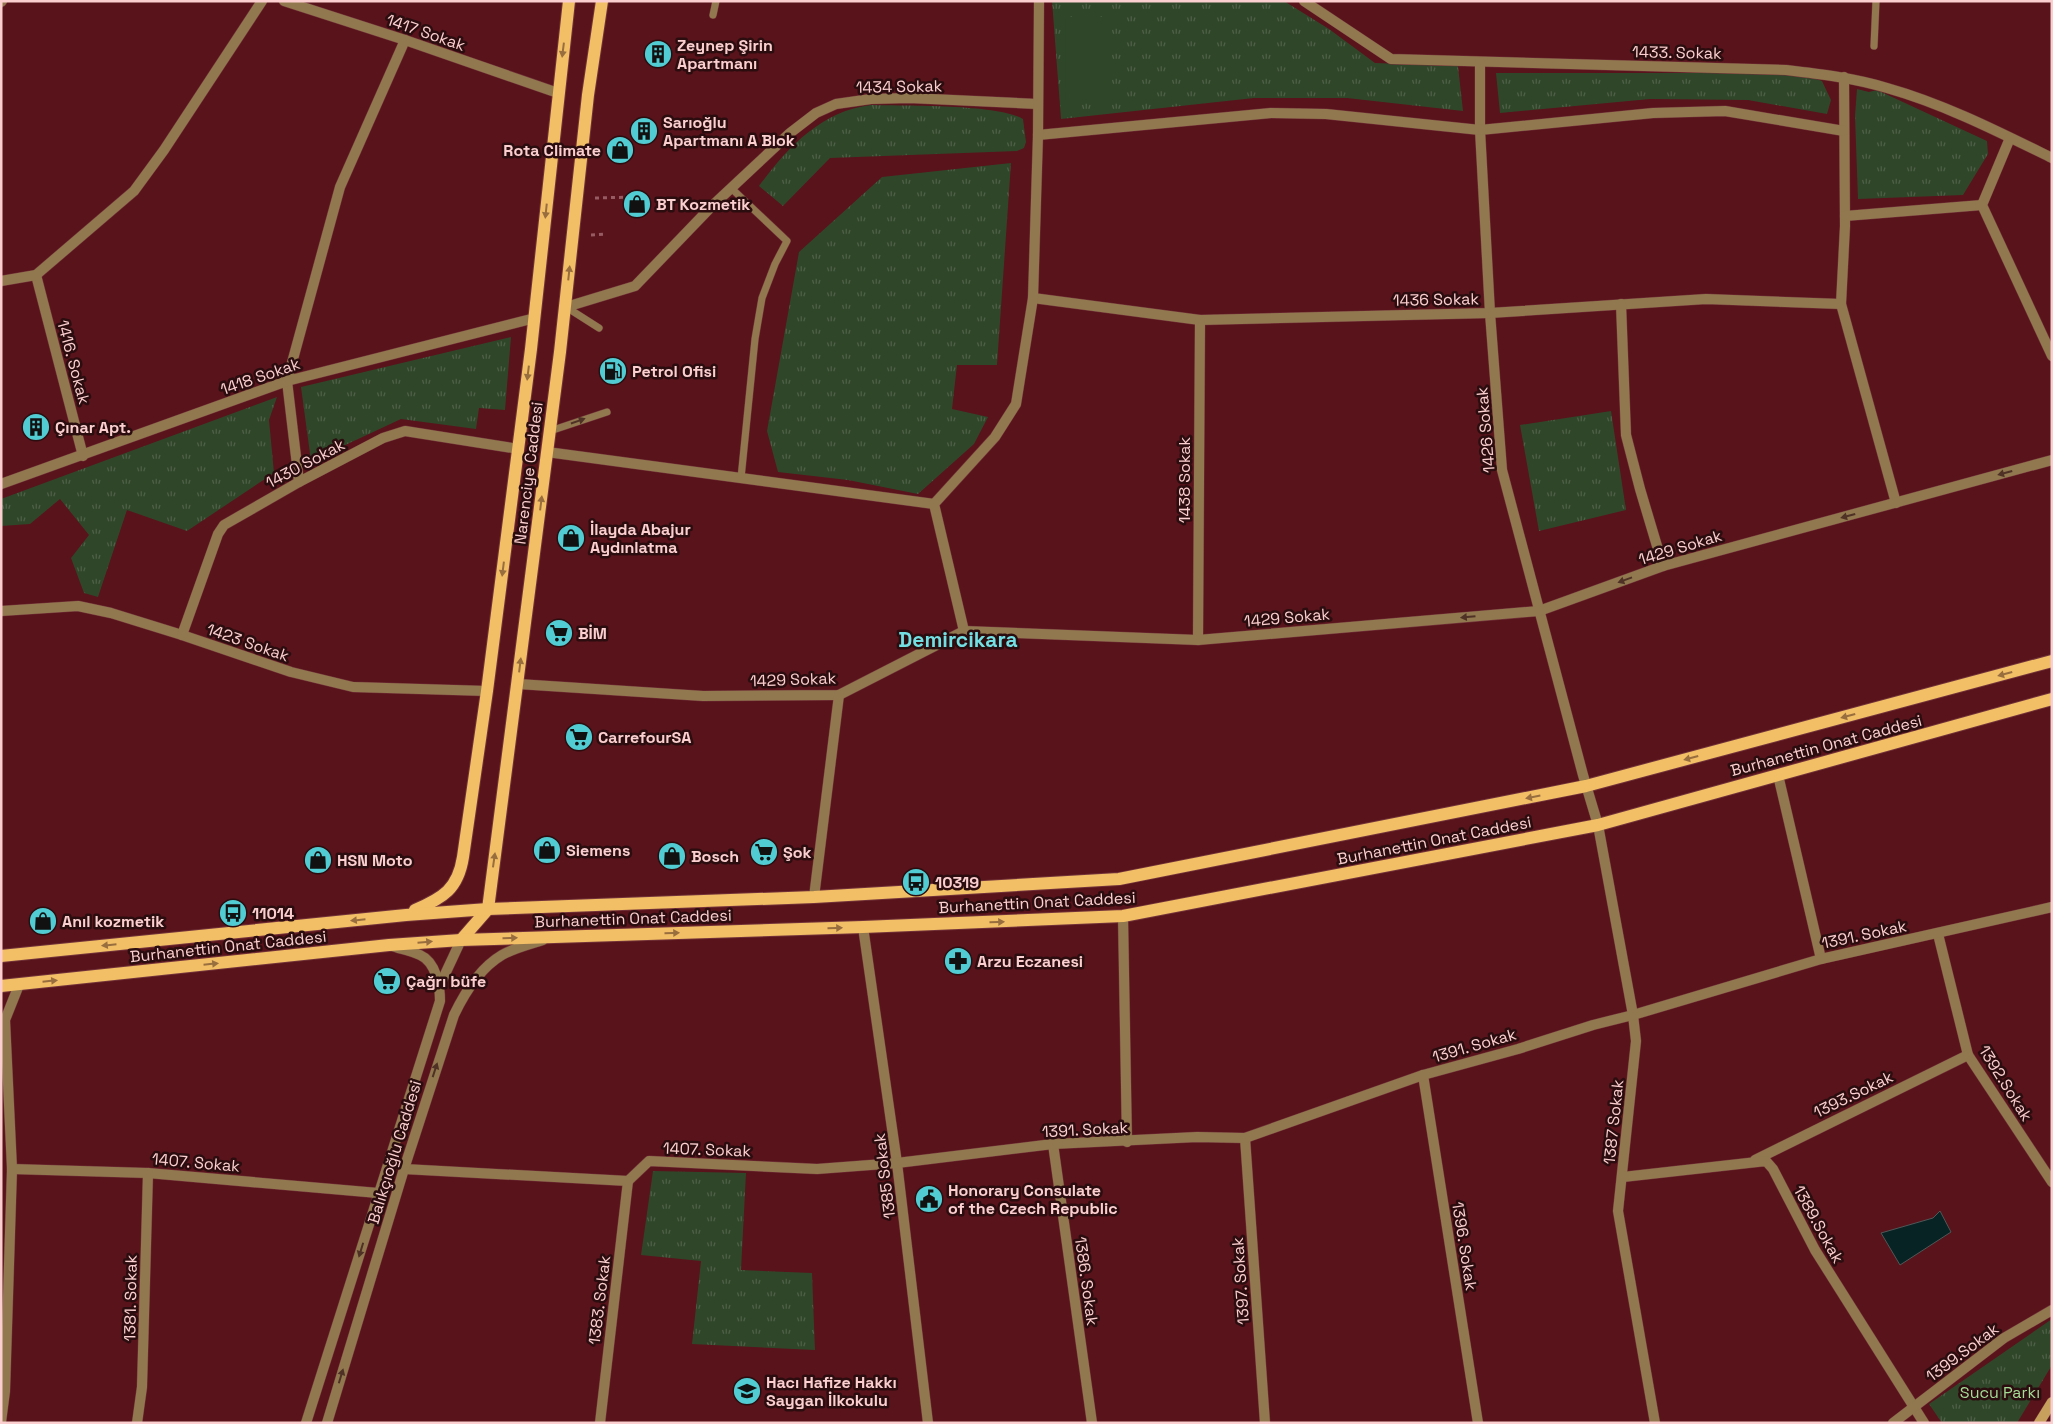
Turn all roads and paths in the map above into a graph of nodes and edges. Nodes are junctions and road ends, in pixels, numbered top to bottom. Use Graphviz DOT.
graph roads {
  1 [pos="262,1"];
  2 [pos="284,1"];
  3 [pos="569,1"];
  4 [pos="602,1"];
  5 [pos="716,1"];
  6 [pos="1039,1"];
  7 [pos="1304,1"];
  8 [pos="1876,1"];
  9 [pos="713,15"];
  10 [pos="405,40"];
  11 [pos="1874,46"];
  12 [pos="1480,62"];
  13 [pos="1844,77"];
  14 [pos="558,93"];
  15 [pos="1037,104"];
  16 [pos="1480,130"];
  17 [pos="1844,131"];
  18 [pos="1038,135"];
  19 [pos="2010,138"];
  20 [pos="2052,158"];
  21 [pos="731,188"];
  22 [pos="634,197"];
  23 [pos="595,198"];
  24 [pos="1982,206"];
  25 [pos="1845,216"];
  26 [pos="606,234"];
  27 [pos="591,235"];
  28 [pos="36,275"];
  29 [pos="1,281"];
  30 [pos="1033,298"];
  31 [pos="1621,304"];
  32 [pos="1841,304"];
  33 [pos="566,307"];
  34 [pos="1490,313"];
  35 [pos="535,318"];
  36 [pos="1200,320"];
  37 [pos="599,328"];
  38 [pos="2052,356"];
  39 [pos="287,381"];
  40 [pos="606,412"];
  41 [pos="550,431"];
  42 [pos="519,449"];
  43 [pos="547,452"];
  44 [pos="83,456"];
  45 [pos="2052,460"];
  46 [pos="741,478"];
  47 [pos="299,482"];
  48 [pos="1,484"];
  49 [pos="1896,503"];
  50 [pos="934,504"];
  51 [pos="1663,566"];
  52 [pos="1,611"];
  53 [pos="1538,611"];
  54 [pos="964,632"];
  55 [pos="182,635"];
  56 [pos="1198,640"];
  57 [pos="2052,661"];
  58 [pos="518,684"];
  59 [pos="488,692"];
  60 [pos="838,695"];
  61 [pos="2052,699"];
  62 [pos="1778,775"];
  63 [pos="1586,786"];
  64 [pos="1598,825"];
  65 [pos="814,897"];
  66 [pos="2052,907"];
  67 [pos="488,909"];
  68 [pos="406,915"];
  69 [pos="1123,916"];
  70 [pos="863,927"];
  71 [pos="1938,934"];
  72 [pos="551,937"];
  73 [pos="461,940"];
  74 [pos="389,945"];
  75 [pos="1,956"];
  76 [pos="1820,959"];
  77 [pos="19,985"];
  78 [pos="440,985"];
  79 [pos="1,986"];
  80 [pos="1634,1015"];
  81 [pos="1968,1055"];
  82 [pos="1423,1075"];
  83 [pos="1245,1138"];
  84 [pos="1127,1142"];
  85 [pos="1053,1144"];
  86 [pos="1752,1161"];
  87 [pos="898,1163"];
  88 [pos="12,1169"];
  89 [pos="404,1169"];
  90 [pos="148,1173"];
  91 [pos="1623,1177"];
  92 [pos="628,1181"];
  93 [pos="2052,1182"];
  94 [pos="378,1193"];
  95 [pos="2052,1310"];
  96 [pos="2052,1402"];
  97 [pos="1914,1408"];
  98 [pos="1,1422"];
  99 [pos="137,1423"];
  100 [pos="306,1423"];
  101 [pos="327,1423"];
  102 [pos="600,1423"];
  103 [pos="928,1423"];
  104 [pos="1092,1423"];
  105 [pos="1265,1423"];
  106 [pos="1478,1423"];
  107 [pos="1655,1423"];
  108 [pos="1893,1423"];
  109 [pos="1924,1423"];
  110 [pos="2039,1423"];
  1 -- 28 [label="street"];
  2 -- 10 [label="street, 1417 Sokak"];
  3 -- 14 [label="main road, Narenciye Caddesi, one-way"];
  33 -- 4 [label="main road, Narenciye Caddesi, one-way"];
  5 -- 9 [label="lane"];
  6 -- 15 [label="street"];
  7 -- 12 [label="street, 1433. Sokak"];
  8 -- 11 [label="lane"];
  10 -- 14 [label="street, 1417 Sokak"];
  10 -- 39 [label="street"];
  12 -- 13 [label="street, 1433. Sokak"];
  12 -- 16 [label="street, 1426 Sokak"];
  13 -- 17 [label="street"];
  13 -- 19 [label="street, 1433. Sokak"];
  14 -- 35 [label="main road, Narenciye Caddesi, one-way"];
  15 -- 18 [label="street"];
  15 -- 21 [label="street, 1434 Sokak"];
  16 -- 17 [label="street"];
  16 -- 18 [label="street"];
  16 -- 34 [label="street, 1426 Sokak"];
  17 -- 25 [label="street"];
  18 -- 30 [label="street"];
  19 -- 20 [label="street, 1433. Sokak"];
  19 -- 24 [label="street"];
  21 -- 33 [label="street, 1434 Sokak"];
  21 -- 46 [label="lane"];
  22 -- 23 [label="path"];
  24 -- 25 [label="street"];
  24 -- 38 [label="street"];
  25 -- 32 [label="street"];
  26 -- 27 [label="path"];
  28 -- 29 [label="street"];
  28 -- 44 [label="street, 1416. Sokak"];
  30 -- 36 [label="street, 1436 Sokak"];
  30 -- 50 [label="street"];
  31 -- 32 [label="street, 1436 Sokak"];
  31 -- 34 [label="street, 1436 Sokak"];
  31 -- 51 [label="street"];
  32 -- 49 [label="street"];
  33 -- 37 [label="lane"];
  33 -- 41 [label="main road, Narenciye Caddesi"];
  34 -- 36 [label="street, 1436 Sokak"];
  34 -- 53 [label="street, 1426 Sokak"];
  35 -- 39 [label="street, 1418 Sokak"];
  35 -- 42 [label="main road, Narenciye Caddesi, one-way"];
  36 -- 56 [label="street, 1438 Sokak"];
  39 -- 44 [label="street, 1418 Sokak"];
  39 -- 47 [label="street"];
  41 -- 40 [label="lane, one-way"];
  41 -- 43 [label="main road, Narenciye Caddesi"];
  42 -- 47 [label="street, 1430 Sokak"];
  42 -- 59 [label="main road, Narenciye Caddesi, one-way"];
  43 -- 46 [label="street"];
  58 -- 43 [label="main road, Narenciye Caddesi, one-way"];
  44 -- 48 [label="street, 1418 Sokak"];
  45 -- 49 [label="street, 1429 Sokak, one-way"];
  46 -- 50 [label="street"];
  47 -- 55 [label="street, 1430 Sokak"];
  49 -- 51 [label="street, 1429 Sokak, one-way"];
  50 -- 54 [label="street"];
  51 -- 53 [label="street, 1429 Sokak, one-way"];
  52 -- 55 [label="street, 1423 Sokak"];
  53 -- 56 [label="street, 1429 Sokak, one-way"];
  53 -- 63 [label="street, 1426 Sokak"];
  54 -- 56 [label="street, 1429 Sokak"];
  54 -- 60 [label="street, 1429 Sokak"];
  55 -- 59 [label="street, 1423 Sokak"];
  57 -- 63 [label="main road, Burhanettin Onat Caddesi, one-way"];
  58 -- 60 [label="street, 1429 Sokak"];
  67 -- 58 [label="main road, Narenciye Caddesi, one-way"];
  59 -- 68 [label="main road, Narenciye Caddesi"];
  60 -- 65 [label="street"];
  61 -- 62 [label="main road, Burhanettin Onat Caddesi"];
  62 -- 64 [label="main road, Burhanettin Onat Caddesi"];
  62 -- 76 [label="street"];
  63 -- 64 [label="street, 1426 Sokak"];
  63 -- 65 [label="main road, Burhanettin Onat Caddesi, one-way"];
  64 -- 69 [label="main road, Burhanettin Onat Caddesi"];
  64 -- 80 [label="street, 1387 Sokak"];
  65 -- 67 [label="main road, Burhanettin Onat Caddesi"];
  66 -- 71 [label="street, 1391. Sokak"];
  67 -- 68 [label="main road, Burhanettin Onat Caddesi"];
  67 -- 73 [label="main road"];
  68 -- 75 [label="main road, Burhanettin Onat Caddesi, one-way"];
  70 -- 69 [label="main road, Burhanettin Onat Caddesi, one-way"];
  69 -- 84 [label="street"];
  72 -- 70 [label="main road, Burhanettin Onat Caddesi, one-way"];
  70 -- 87 [label="street, 1385 Sokak"];
  71 -- 76 [label="street, 1391. Sokak"];
  71 -- 81 [label="street, 1392.Sokak"];
  73 -- 72 [label="main road, Burhanettin Onat Caddesi, one-way"];
  89 -- 72 [label="street, Balıkçıoğlu Caddesi, one-way"];
  74 -- 73 [label="main road, Burhanettin Onat Caddesi, one-way"];
  73 -- 78 [label="street, Balıkçıoğlu Caddesi"];
  77 -- 74 [label="main road, Burhanettin Onat Caddesi, one-way"];
  74 -- 78 [label="street"];
  76 -- 80 [label="street, 1391. Sokak"];
  77 -- 79 [label="main road, Burhanettin Onat Caddesi"];
  77 -- 88 [label="street"];
  78 -- 94 [label="street, Balıkçıoğlu Caddesi"];
  80 -- 82 [label="street, 1391. Sokak"];
  80 -- 91 [label="street, 1387 Sokak"];
  81 -- 86 [label="street, 1393.Sokak"];
  81 -- 93 [label="street, 1392.Sokak"];
  82 -- 83 [label="street, 1391. Sokak"];
  82 -- 106 [label="street, 1396. Sokak"];
  83 -- 84 [label="street, 1391. Sokak"];
  83 -- 105 [label="street, 1397. Sokak"];
  84 -- 85 [label="street, 1391. Sokak"];
  85 -- 87 [label="street, 1391. Sokak"];
  85 -- 104 [label="street, 1386. Sokak"];
  86 -- 91 [label="street, 1389.Sokak"];
  86 -- 97 [label="street, 1389.Sokak"];
  87 -- 92 [label="street, 1407. Sokak"];
  87 -- 103 [label="street, 1385 Sokak"];
  88 -- 90 [label="street, 1407. Sokak"];
  88 -- 98 [label="street"];
  89 -- 92 [label="street"];
  101 -- 89 [label="street, Balıkçıoğlu Caddesi, one-way"];
  90 -- 94 [label="street, 1407. Sokak"];
  90 -- 99 [label="street, 1381. Sokak"];
  91 -- 107 [label="street, 1387 Sokak"];
  92 -- 102 [label="street, 1383. Sokak"];
  94 -- 100 [label="street, Balıkçıoğlu Caddesi, one-way"];
  95 -- 97 [label="street, 1399.Sokak"];
  96 -- 110 [label="main road"];
  97 -- 108 [label="street, 1399.Sokak"];
  97 -- 109 [label="street, 1389.Sokak"];
}
